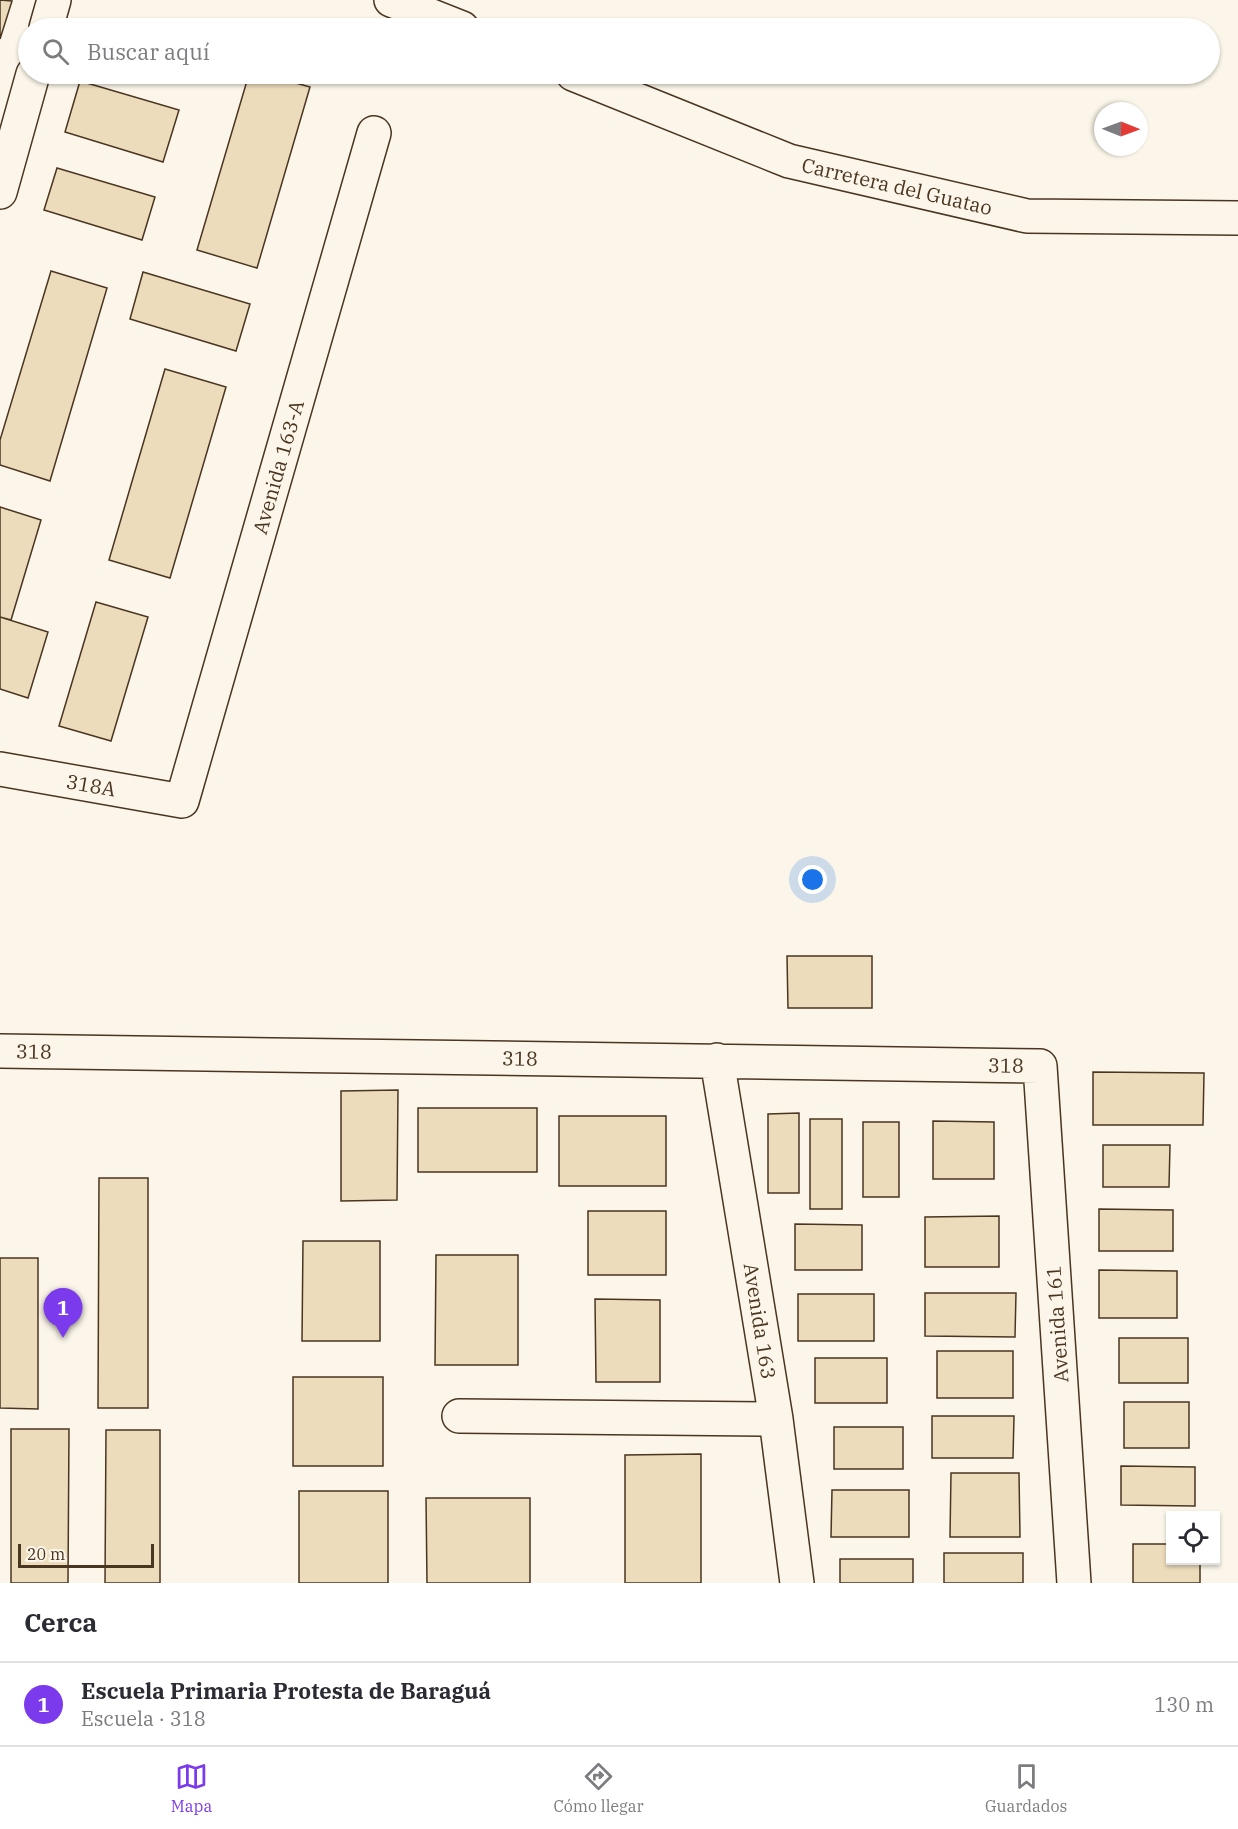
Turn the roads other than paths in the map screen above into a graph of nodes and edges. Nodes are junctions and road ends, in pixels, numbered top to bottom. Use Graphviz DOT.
graph roads {
  1 [pos="54,0"];
  2 [pos="391,0"];
  3 [pos="49,18"];
  4 [pos="437,18"];
  5 [pos="30,84"];
  6 [pos="598,84"];
  7 [pos="374,133"];
  8 [pos="0,192"];
  9 [pos="1238,218"];
  10 [pos="0,769"];
  11 [pos="182,801"];
  12 [pos="0,1051"];
  13 [pos="717,1060"];
  14 [pos="1040,1066"];
  15 [pos="459,1416"];
  16 [pos="776,1419"];
  17 [pos="797,1583"];
  18 [pos="1074,1583"];
  1 -- 3 [label="street"];
  2 -- 4 [label="street"];
  5 -- 8 [label="street"];
  6 -- 9 [label="street, Carretera del Guatao"];
  7 -- 11 [label="street, Avenida 163-A"];
  10 -- 11 [label="street, 318A"];
  12 -- 13 [label="street, 318"];
  13 -- 14 [label="street, 318"];
  13 -- 16 [label="street, Avenida 163"];
  14 -- 18 [label="street, Avenida 161"];
  15 -- 16 [label="street"];
  16 -- 17 [label="street, Avenida 163"];
}
